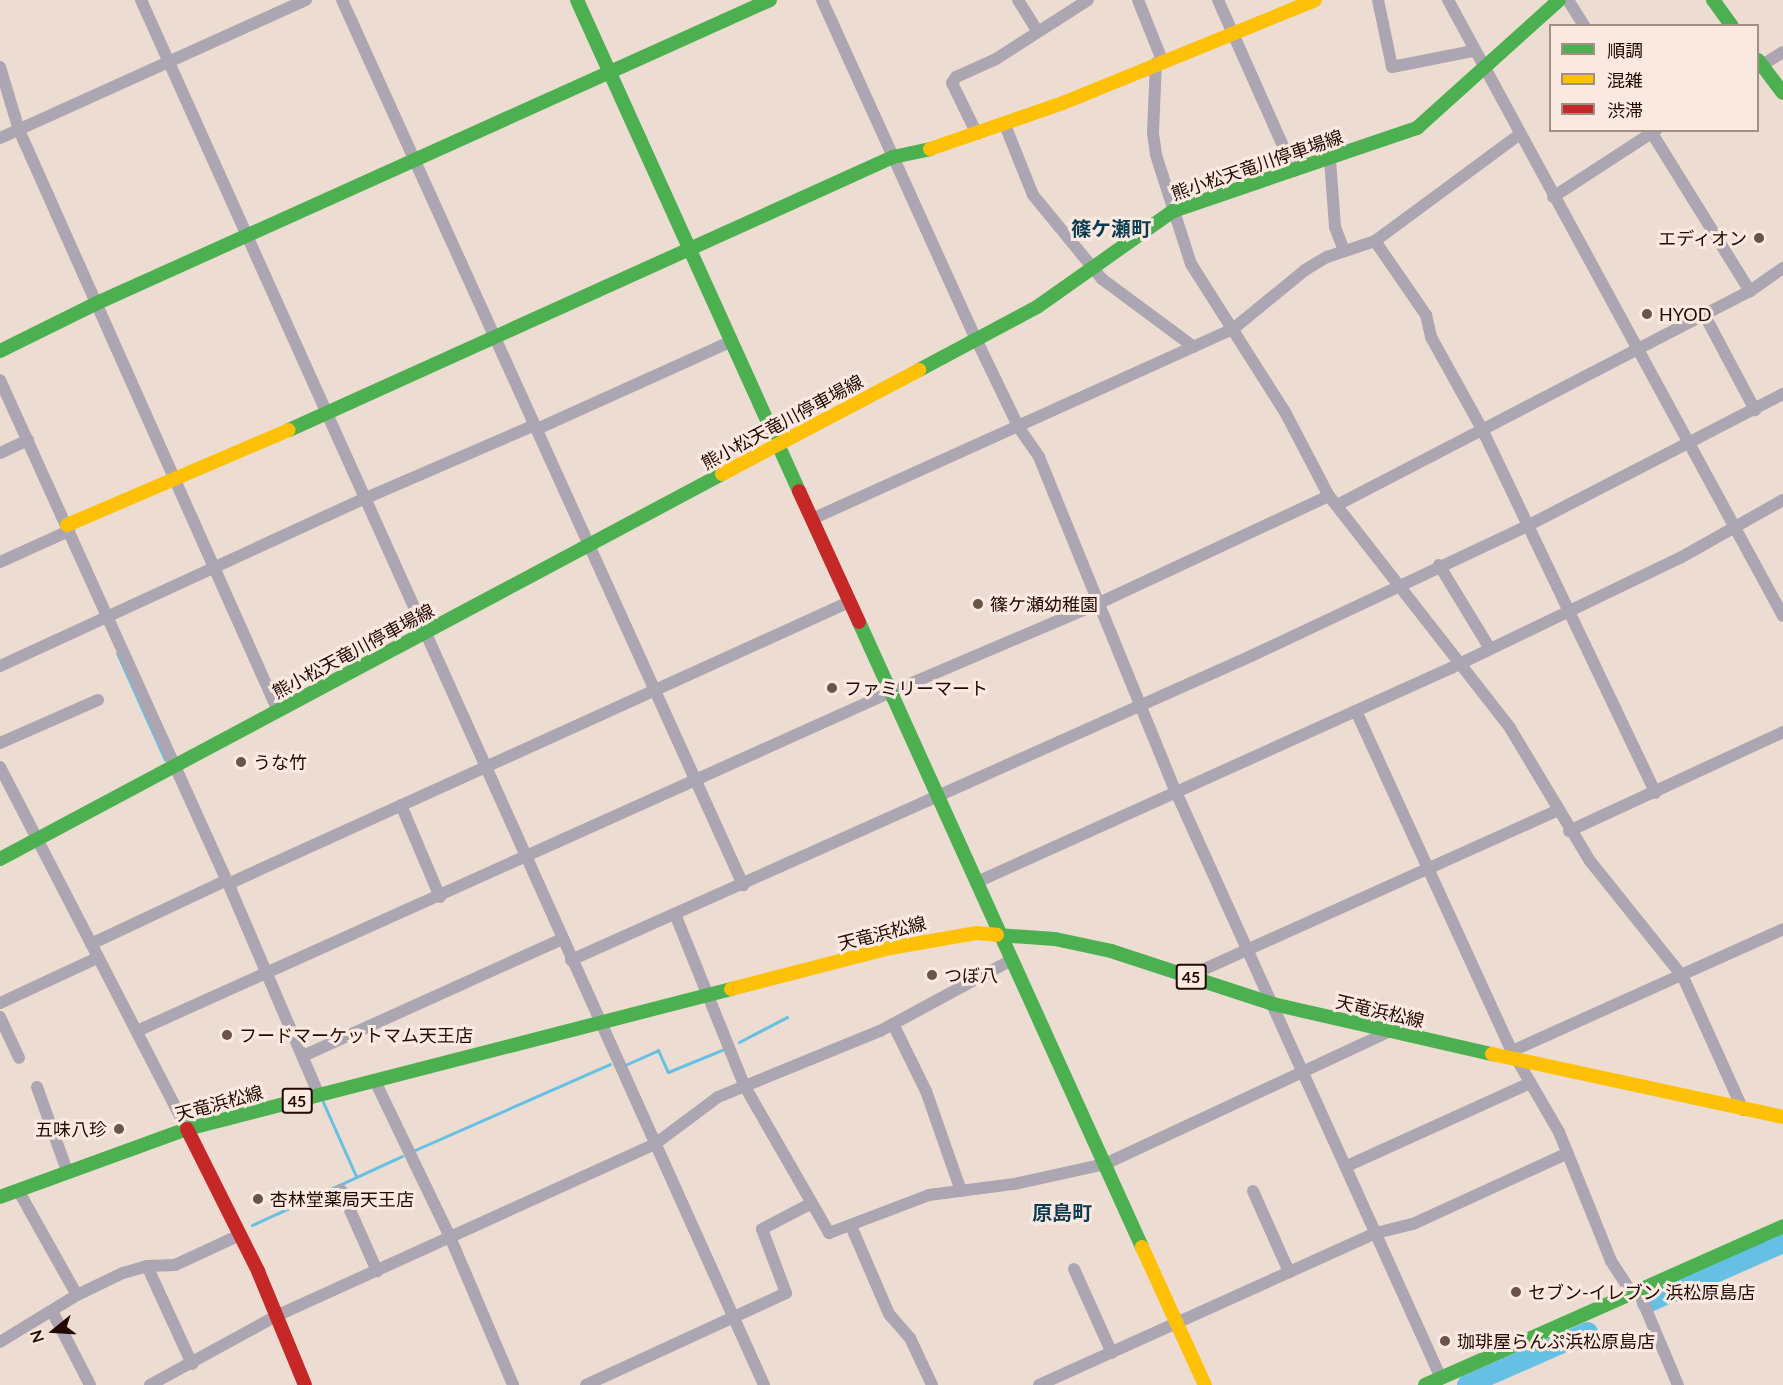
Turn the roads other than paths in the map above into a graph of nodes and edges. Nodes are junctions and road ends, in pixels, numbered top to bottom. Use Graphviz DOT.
graph roads {
  1 [pos="141,0"];
  2 [pos="306,0"];
  3 [pos="342,0"];
  4 [pos="577,0"];
  5 [pos="770,0"];
  6 [pos="822,0"];
  7 [pos="1018,0"];
  8 [pos="1088,0"];
  9 [pos="1138,0"];
  10 [pos="1218,0"];
  11 [pos="1315,0"];
  12 [pos="1378,0"];
  13 [pos="1448,0"];
  14 [pos="1559,0"];
  15 [pos="1568,0"];
  16 [pos="1713,0"];
  17 [pos="1583,24"];
  18 [pos="1731,24"];
  19 [pos="1037,30"];
  20 [pos="1232,32"];
  21 [pos="1473,51"];
  22 [pos="1783,52"];
  23 [pos="168,61"];
  24 [pos="1159,61"];
  25 [pos="1759,64"];
  26 [pos="0,67"];
  27 [pos="1484,71"];
  28 [pos="609,72"];
  29 [pos="1783,93"];
  30 [pos="1005,125"];
  31 [pos="19,130"];
  32 [pos="1650,132"];
  33 [pos="1653,132"];
  34 [pos="977,134"];
  35 [pos="1519,135"];
  36 [pos="0,138"];
  37 [pos="893,157"];
  38 [pos="416,160"];
  39 [pos="1330,160"];
  40 [pos="1294,171"];
  41 [pos="1553,197"];
  42 [pos="1173,211"];
  43 [pos="248,236"];
  44 [pos="1376,241"];
  45 [pos="689,247"];
  46 [pos="1344,250"];
  47 [pos="1092,266"];
  48 [pos="1783,268"];
  49 [pos="1750,291"];
  50 [pos="97,303"];
  51 [pos="1704,314"];
  52 [pos="1233,329"];
  53 [pos="495,335"];
  54 [pos="976,339"];
  55 [pos="732,341"];
  56 [pos="1194,347"];
  57 [pos="1636,348"];
  58 [pos="0,351"];
  59 [pos="0,380"];
  60 [pos="1783,394"];
  61 [pos="1755,410"];
  62 [pos="328,411"];
  63 [pos="536,427"];
  64 [pos="1019,428"];
  65 [pos="1482,429"];
  66 [pos="28,440"];
  67 [pos="779,444"];
  68 [pos="1690,445"];
  69 [pos="0,453"];
  70 [pos="176,479"];
  71 [pos="366,498"];
  72 [pos="1783,500"];
  73 [pos="1333,501"];
  74 [pos="812,519"];
  75 [pos="1529,525"];
  76 [pos="68,528"];
  77 [pos="1736,530"];
  78 [pos="590,544"];
  79 [pos="0,562"];
  80 [pos="1439,565"];
  81 [pos="216,567"];
  82 [pos="1395,585"];
  83 [pos="849,602"];
  84 [pos="1097,604"];
  85 [pos="1569,610"];
  86 [pos="1783,616"];
  87 [pos="108,617"];
  88 [pos="427,632"];
  89 [pos="1490,649"];
  90 [pos="1458,664"];
  91 [pos="0,666"];
  92 [pos="656,689"];
  93 [pos="891,692"];
  94 [pos="98,700"];
  95 [pos="1141,703"];
  96 [pos="278,711"];
  97 [pos="1356,711"];
  98 [pos="1783,732"];
  99 [pos="0,743"];
  100 [pos="174,766"];
  101 [pos="488,766"];
  102 [pos="0,767"];
  103 [pos="695,780"];
  104 [pos="1176,792"];
  105 [pos="1656,793"];
  106 [pos="937,796"];
  107 [pos="401,805"];
  108 [pos="1556,811"];
  109 [pos="1569,831"];
  110 [pos="36,839"];
  111 [pos="528,857"];
  112 [pos="0,859"];
  113 [pos="1428,868"];
  114 [pos="228,882"];
  115 [pos="977,882"];
  116 [pos="743,885"];
  117 [pos="440,897"];
  118 [pos="675,914"];
  119 [pos="1783,928"];
  120 [pos="999,932"];
  121 [pos="560,940"];
  122 [pos="91,944"];
  123 [pos="1249,950"];
  124 [pos="97,958"];
  125 [pos="1013,959"];
  126 [pos="571,960"];
  127 [pos="267,972"];
  128 [pos="1189,976"];
  129 [pos="1683,977"];
  130 [pos="710,995"];
  131 [pos="0,1003"];
  132 [pos="1273,1004"];
  133 [pos="0,1017"];
  134 [pos="599,1023"];
  135 [pos="893,1024"];
  136 [pos="137,1031"];
  137 [pos="1388,1032"];
  138 [pos="303,1056"];
  139 [pos="1515,1056"];
  140 [pos="19,1058"];
  141 [pos="1303,1072"];
  142 [pos="375,1081"];
  143 [pos="1530,1083"];
  144 [pos="744,1085"];
  145 [pos="37,1087"];
  146 [pos="319,1095"];
  147 [pos="1743,1110"];
  148 [pos="1783,1117"];
  149 [pos="187,1129"];
  150 [pos="655,1144"];
  151 [pos="1568,1153"];
  152 [pos="1105,1164"];
  153 [pos="1347,1166"];
  154 [pos="67,1171"];
  155 [pos="18,1190"];
  156 [pos="341,1190"];
  157 [pos="961,1191"];
  158 [pos="1253,1191"];
  159 [pos="0,1197"];
  160 [pos="812,1203"];
  161 [pos="851,1226"];
  162 [pos="1783,1226"];
  163 [pos="1376,1233"];
  164 [pos="240,1235"];
  165 [pos="450,1237"];
  166 [pos="147,1266"];
  167 [pos="1074,1269"];
  168 [pos="377,1271"];
  169 [pos="1288,1272"];
  170 [pos="1635,1292"];
  171 [pos="77,1295"];
  172 [pos="52,1311"];
  173 [pos="276,1316"];
  174 [pos="733,1317"];
  175 [pos="1177,1322"];
  176 [pos="0,1342"];
  177 [pos="1112,1353"];
  178 [pos="192,1364"];
  179 [pos="1441,1378"];
  180 [pos="1675,1384"];
  181 [pos="90,1385"];
  182 [pos="150,1385"];
  183 [pos="305,1385"];
  184 [pos="513,1385"];
  185 [pos="586,1385"];
  186 [pos="764,1385"];
  187 [pos="932,1385"];
  188 [pos="1039,1385"];
  189 [pos="1205,1385"];
  190 [pos="1425,1385"];
  1 -- 23 [label="street"];
  2 -- 23 [label="street"];
  3 -- 38 [label="street"];
  4 -- 28 [label="main road"];
  5 -- 28 [label="main road"];
  6 -- 37 [label="street"];
  7 -- 19 [label="street"];
  8 -- 19 [label="street"];
  9 -- 24 [label="street"];
  10 -- 20 [label="street"];
  11 -- 20 [label="main road"];
  12 -- 21 [label="street"];
  13 -- 21 [label="street"];
  14 -- 27 [label="main road, 熊小松天竜川停車場線"];
  15 -- 17 [label="street"];
  16 -- 18 [label="main road"];
  19 -- 34 [label="street"];
  20 -- 24 [label="main road"];
  20 -- 40 [label="street"];
  21 -- 27 [label="street"];
  22 -- 25 [label="street"];
  23 -- 31 [label="street"];
  23 -- 43 [label="street"];
  24 -- 30 [label="main road"];
  24 -- 42 [label="street"];
  25 -- 29 [label="main road"];
  26 -- 31 [label="street"];
  27 -- 35 [label="street"];
  27 -- 39 [label="main road, 熊小松天竜川停車場線"];
  28 -- 38 [label="main road"];
  28 -- 45 [label="main road"];
  30 -- 34 [label="main road"];
  30 -- 47 [label="street"];
  31 -- 36 [label="street"];
  31 -- 50 [label="street"];
  32 -- 41 [label="street"];
  33 -- 49 [label="street"];
  34 -- 37 [label="main road"];
  35 -- 41 [label="street"];
  35 -- 44 [label="street"];
  37 -- 45 [label="main road"];
  37 -- 54 [label="street"];
  38 -- 43 [label="main road"];
  38 -- 53 [label="street"];
  39 -- 40 [label="main road, 熊小松天竜川停車場線"];
  39 -- 46 [label="street"];
  40 -- 42 [label="main road, 熊小松天竜川停車場線"];
  41 -- 57 [label="street"];
  42 -- 47 [label="main road, 熊小松天竜川停車場線"];
  42 -- 52 [label="street"];
  43 -- 50 [label="main road"];
  43 -- 62 [label="street"];
  44 -- 46 [label="street"];
  44 -- 65 [label="street"];
  45 -- 53 [label="main road"];
  45 -- 55 [label="main road"];
  46 -- 52 [label="street"];
  47 -- 54 [label="main road, 熊小松天竜川停車場線"];
  47 -- 56 [label="street"];
  48 -- 49 [label="street"];
  49 -- 51 [label="street"];
  50 -- 58 [label="main road"];
  50 -- 70 [label="street"];
  51 -- 57 [label="street"];
  51 -- 61 [label="street"];
  52 -- 56 [label="street"];
  52 -- 73 [label="street"];
  53 -- 62 [label="main road"];
  53 -- 63 [label="street"];
  54 -- 64 [label="street"];
  54 -- 67 [label="main road, 熊小松天竜川停車場線"];
  55 -- 63 [label="street"];
  55 -- 67 [label="main road"];
  56 -- 64 [label="street"];
  57 -- 65 [label="street"];
  57 -- 68 [label="street"];
  59 -- 66 [label="street"];
  60 -- 61 [label="street"];
  61 -- 68 [label="street"];
  62 -- 70 [label="main road"];
  62 -- 71 [label="street"];
  63 -- 71 [label="street"];
  63 -- 78 [label="street"];
  64 -- 74 [label="street"];
  64 -- 84 [label="street"];
  65 -- 73 [label="street"];
  65 -- 75 [label="street"];
  66 -- 69 [label="street"];
  66 -- 76 [label="street"];
  67 -- 74 [label="main road"];
  67 -- 78 [label="main road, 熊小松天竜川停車場線"];
  68 -- 75 [label="street"];
  68 -- 77 [label="street"];
  70 -- 76 [label="main road"];
  70 -- 81 [label="street"];
  71 -- 81 [label="street"];
  71 -- 88 [label="street"];
  72 -- 77 [label="street"];
  73 -- 82 [label="street"];
  73 -- 84 [label="street"];
  74 -- 83 [label="main road"];
  75 -- 80 [label="street"];
  75 -- 85 [label="street"];
  76 -- 79 [label="street"];
  76 -- 87 [label="street"];
  77 -- 85 [label="street"];
  77 -- 86 [label="street"];
  78 -- 88 [label="main road, 熊小松天竜川停車場線"];
  78 -- 92 [label="street"];
  80 -- 82 [label="street"];
  80 -- 89 [label="street"];
  81 -- 87 [label="street"];
  81 -- 96 [label="street"];
  82 -- 90 [label="street"];
  82 -- 95 [label="street"];
  83 -- 92 [label="street"];
  83 -- 93 [label="main road"];
  84 -- 93 [label="street"];
  84 -- 95 [label="street"];
  85 -- 89 [label="street"];
  85 -- 105 [label="street"];
  87 -- 91 [label="street"];
  87 -- 100 [label="street"];
  88 -- 96 [label="main road, 熊小松天竜川停車場線"];
  88 -- 101 [label="street"];
  89 -- 90 [label="street"];
  90 -- 97 [label="street"];
  90 -- 108 [label="street"];
  92 -- 101 [label="street"];
  92 -- 103 [label="street"];
  93 -- 103 [label="street"];
  93 -- 106 [label="main road"];
  94 -- 99 [label="street"];
  95 -- 104 [label="street"];
  95 -- 106 [label="street"];
  96 -- 100 [label="main road, 熊小松天竜川停車場線"];
  97 -- 104 [label="street"];
  97 -- 113 [label="street"];
  98 -- 105 [label="street"];
  100 -- 110 [label="main road, 熊小松天竜川停車場線"];
  100 -- 114 [label="street"];
  101 -- 107 [label="street"];
  101 -- 111 [label="street"];
  102 -- 110 [label="street"];
  103 -- 111 [label="street"];
  103 -- 116 [label="street"];
  104 -- 115 [label="street"];
  104 -- 123 [label="street"];
  105 -- 109 [label="street"];
  106 -- 115 [label="main road"];
  106 -- 116 [label="street"];
  107 -- 114 [label="street"];
  107 -- 117 [label="street"];
  108 -- 109 [label="street"];
  108 -- 113 [label="street"];
  109 -- 129 [label="street"];
  110 -- 112 [label="main road, 熊小松天竜川停車場線"];
  110 -- 122 [label="street"];
  111 -- 117 [label="street"];
  111 -- 121 [label="street"];
  113 -- 123 [label="street"];
  113 -- 139 [label="street"];
  114 -- 122 [label="street"];
  114 -- 127 [label="street"];
  115 -- 120 [label="main road"];
  116 -- 118 [label="street"];
  117 -- 127 [label="street"];
  118 -- 126 [label="street"];
  118 -- 130 [label="street"];
  119 -- 129 [label="street"];
  120 -- 125 [label="main road"];
  120 -- 128 [label="main road, 天竜浜松線 / 45"];
  120 -- 130 [label="main road, 天竜浜松線 / 45"];
  121 -- 126 [label="street"];
  121 -- 138 [label="street"];
  122 -- 124 [label="street"];
  123 -- 128 [label="street"];
  123 -- 132 [label="street"];
  124 -- 131 [label="street"];
  124 -- 136 [label="street"];
  125 -- 135 [label="street"];
  125 -- 152 [label="main road"];
  126 -- 134 [label="street"];
  127 -- 136 [label="street"];
  127 -- 138 [label="street"];
  128 -- 132 [label="main road, 天竜浜松線 / 45"];
  129 -- 139 [label="street"];
  129 -- 147 [label="street"];
  130 -- 134 [label="main road, 天竜浜松線 / 45"];
  130 -- 144 [label="street"];
  132 -- 137 [label="main road, 天竜浜松線 / 45"];
  132 -- 141 [label="street"];
  133 -- 140 [label="street"];
  134 -- 142 [label="main road, 天竜浜松線 / 45"];
  134 -- 150 [label="street"];
  135 -- 144 [label="street"];
  135 -- 157 [label="street"];
  136 -- 149 [label="street"];
  137 -- 139 [label="main road, 天竜浜松線 / 45"];
  137 -- 141 [label="street"];
  138 -- 146 [label="street"];
  139 -- 143 [label="street"];
  139 -- 147 [label="main road, 天竜浜松線 / 45"];
  141 -- 152 [label="street"];
  141 -- 153 [label="street"];
  142 -- 146 [label="main road, 天竜浜松線 / 45"];
  142 -- 165 [label="street"];
  143 -- 151 [label="street"];
  143 -- 153 [label="street"];
  144 -- 150 [label="street"];
  144 -- 160 [label="street"];
  145 -- 154 [label="street"];
  146 -- 149 [label="main road, 天竜浜松線 / 45"];
  147 -- 148 [label="main road, 天竜浜松線 / 45"];
  149 -- 154 [label="main road, 天竜浜松線 / 45"];
  149 -- 164 [label="main road"];
  150 -- 165 [label="street"];
  150 -- 174 [label="street"];
  151 -- 163 [label="street"];
  151 -- 170 [label="street"];
  152 -- 157 [label="street"];
  152 -- 175 [label="main road"];
  153 -- 163 [label="street"];
  154 -- 155 [label="main road, 天竜浜松線 / 45"];
  155 -- 159 [label="main road, 天竜浜松線 / 45"];
  155 -- 171 [label="street"];
  156 -- 168 [label="street"];
  157 -- 161 [label="street"];
  158 -- 169 [label="street"];
  160 -- 161 [label="street"];
  160 -- 174 [label="street"];
  161 -- 187 [label="street"];
  162 -- 170 [label="main road"];
  163 -- 169 [label="street"];
  163 -- 179 [label="street"];
  164 -- 166 [label="street"];
  164 -- 173 [label="main road"];
  165 -- 168 [label="street"];
  165 -- 184 [label="street"];
  166 -- 171 [label="street"];
  166 -- 178 [label="street"];
  167 -- 177 [label="street"];
  168 -- 173 [label="street"];
  169 -- 175 [label="street"];
  170 -- 179 [label="main road"];
  170 -- 180 [label="street"];
  171 -- 172 [label="street"];
  172 -- 176 [label="street"];
  172 -- 181 [label="street"];
  173 -- 178 [label="street"];
  173 -- 183 [label="main road"];
  174 -- 185 [label="street"];
  174 -- 186 [label="street"];
  175 -- 177 [label="street"];
  175 -- 189 [label="main road"];
  177 -- 188 [label="street"];
  178 -- 182 [label="street"];
  179 -- 190 [label="main road"];
}
